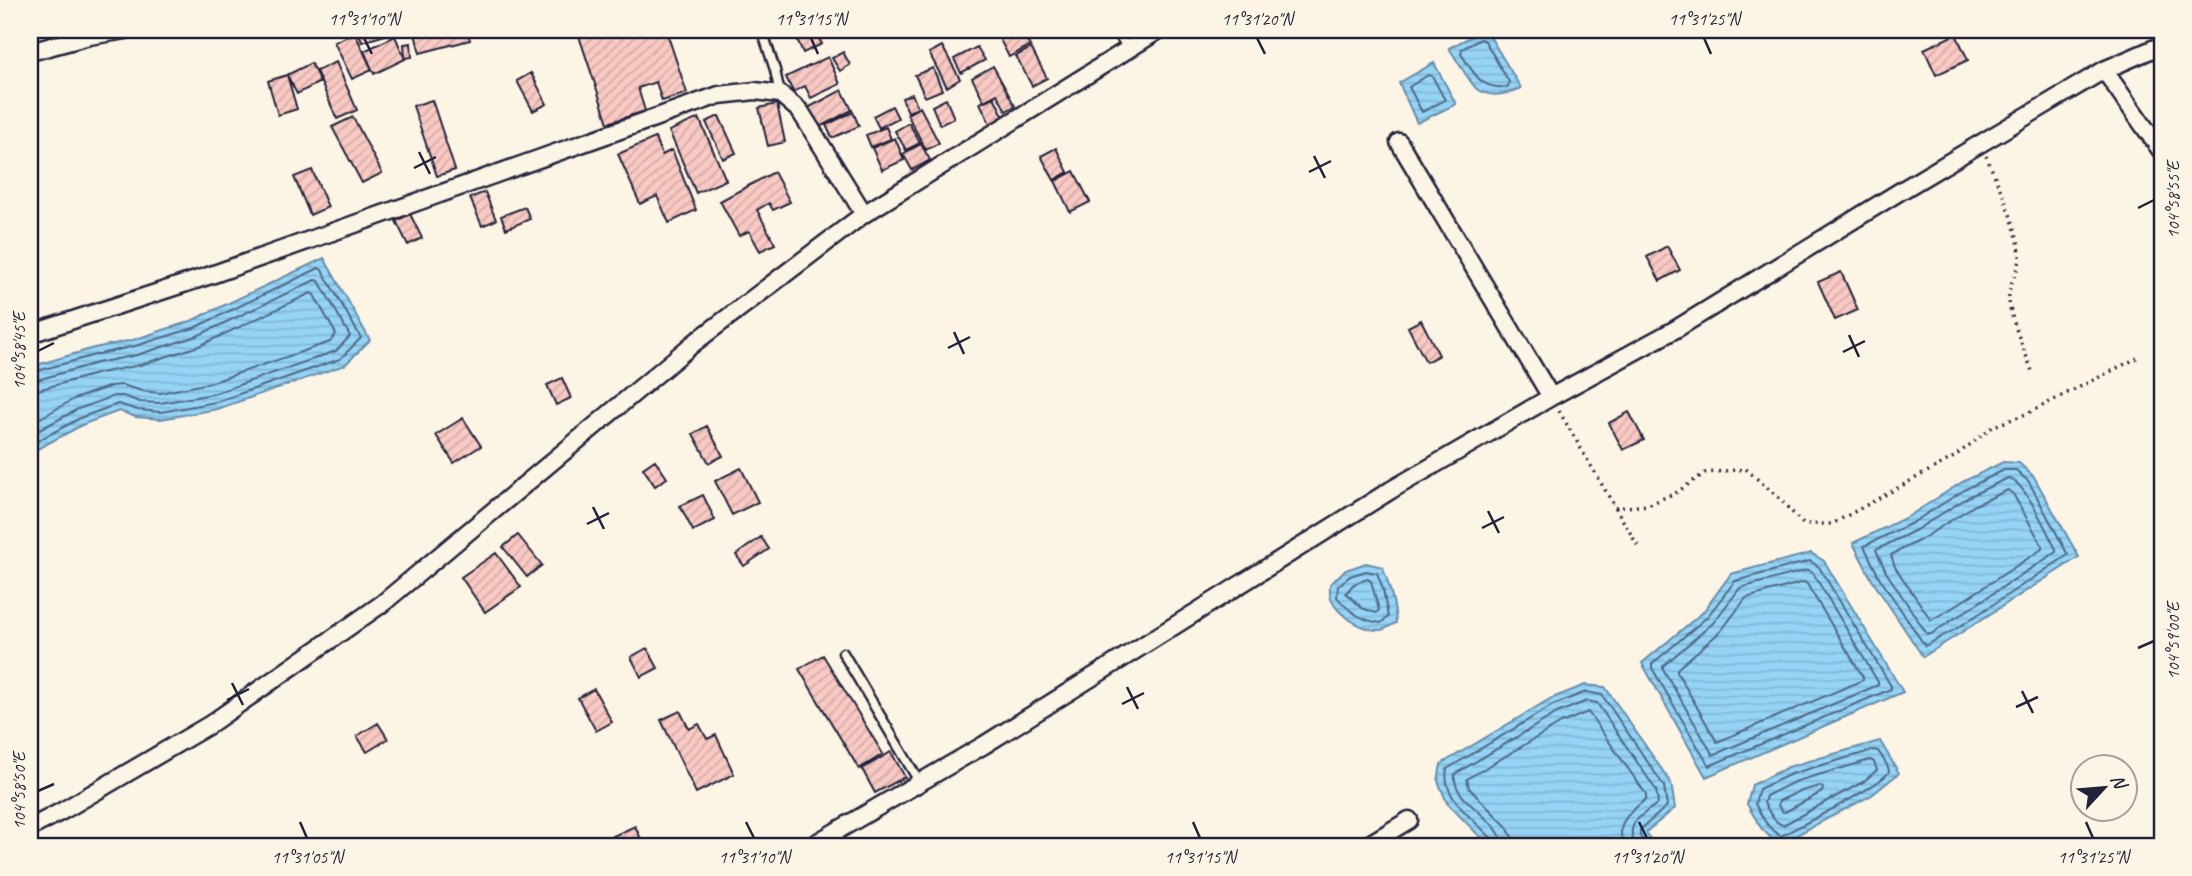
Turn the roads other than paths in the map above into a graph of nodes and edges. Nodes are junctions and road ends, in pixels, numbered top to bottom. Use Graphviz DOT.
graph roads {
  1 [pos="126,30"];
  2 [pos="762,30"];
  3 [pos="1117,30"];
  4 [pos="1159,30"];
  5 [pos="2162,45"];
  6 [pos="1127,48"];
  7 [pos="30,52"];
  8 [pos="2104,70"];
  9 [pos="780,94"];
  10 [pos="1399,142"];
  11 [pos="2162,152"];
  12 [pos="864,214"];
  13 [pos="30,334"];
  14 [pos="1551,397"];
  15 [pos="843,653"];
  16 [pos="920,783"];
  17 [pos="1409,820"];
  18 [pos="30,828"];
  19 [pos="811,846"];
  20 [pos="1366,846"];
  1 -- 7 [label="street"];
  2 -- 9 [label="lane"];
  3 -- 6 [label="lane"];
  4 -- 6 [label="street"];
  5 -- 8 [label="street"];
  6 -- 12 [label="street"];
  8 -- 11 [label="street"];
  8 -- 14 [label="street"];
  9 -- 12 [label="street"];
  9 -- 13 [label="street"];
  10 -- 14 [label="street"];
  12 -- 18 [label="street"];
  14 -- 16 [label="street"];
  15 -- 16 [label="lane"];
  16 -- 19 [label="street"];
  17 -- 20 [label="street"];
}
